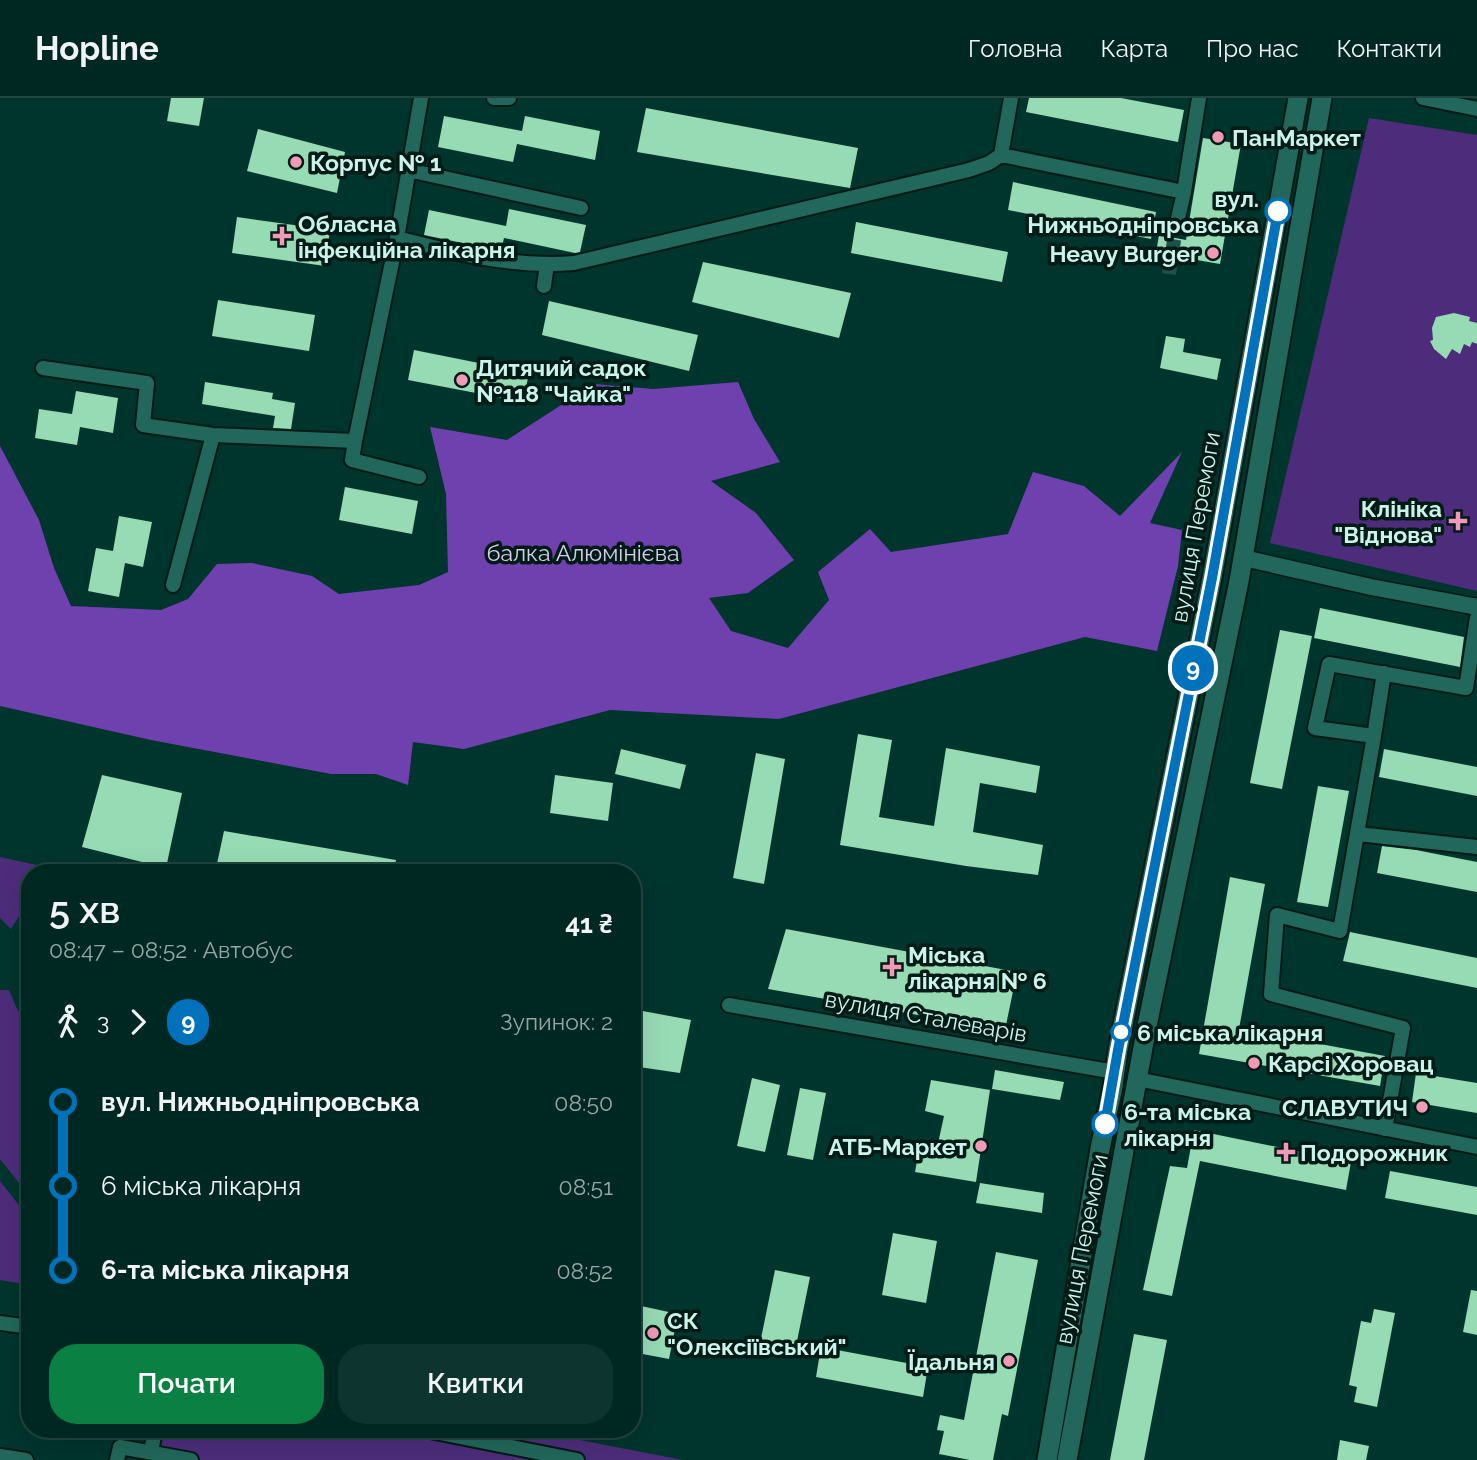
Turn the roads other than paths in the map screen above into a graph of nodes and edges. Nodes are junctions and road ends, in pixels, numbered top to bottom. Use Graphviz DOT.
graph roads {
  1 [pos="421,98"];
  2 [pos="495,98"];
  3 [pos="509,98"];
  4 [pos="1011,98"];
  5 [pos="1199,98"];
  6 [pos="1298,98"];
  7 [pos="1322,98"];
  8 [pos="1423,98"];
  9 [pos="1477,109"];
  10 [pos="1000,155"];
  11 [pos="408,170"];
  12 [pos="1184,192"];
  13 [pos="581,208"];
  14 [pos="1176,227"];
  15 [pos="397,238"];
  16 [pos="547,264"];
  17 [pos="544,286"];
  18 [pos="43,368"];
  19 [pos="213,435"];
  20 [pos="355,441"];
  21 [pos="419,477"];
  22 [pos="1216,553"];
  23 [pos="1244,558"];
  24 [pos="173,585"];
  25 [pos="1477,607"];
  26 [pos="1477,618"];
  27 [pos="1384,673"];
  28 [pos="1374,736"];
  29 [pos="1358,834"];
  30 [pos="1477,847"];
  31 [pos="729,1005"];
  32 [pos="1115,1072"];
  33 [pos="1137,1079"];
  34 [pos="1385,1129"];
  35 [pos="1477,1147"];
  36 [pos="0,1323"];
  37 [pos="21,1326"];
  38 [pos="154,1438"];
  39 [pos="466,1438"];
  40 [pos="151,1452"];
  41 [pos="0,1456"];
  42 [pos="26,1460"];
  43 [pos="117,1460"];
  44 [pos="191,1460"];
  45 [pos="577,1460"];
  46 [pos="1047,1460"];
  47 [pos="1067,1460"];
  1 -- 11 [label="street"];
  2 -- 3 [label="street"];
  4 -- 10 [label="street"];
  5 -- 12 [label="street"];
  6 -- 22 [label="main road, вулиця Перемоги"];
  7 -- 23 [label="main road, вулиця Перемоги"];
  8 -- 9 [label="street"];
  10 -- 12 [label="street"];
  10 -- 16 [label="street"];
  11 -- 13 [label="street"];
  11 -- 15 [label="street"];
  12 -- 14 [label="street"];
  15 -- 16 [label="street"];
  15 -- 20 [label="street"];
  16 -- 17 [label="street"];
  18 -- 19 [label="street"];
  19 -- 20 [label="street"];
  19 -- 24 [label="street"];
  20 -- 21 [label="street"];
  22 -- 23 [label="main road"];
  22 -- 32 [label="main road, вулиця Перемоги"];
  23 -- 25 [label="street"];
  23 -- 33 [label="main road, вулиця Перемоги"];
  26 -- 27 [label="street"];
  27 -- 28 [label="street"];
  27 -- 28 [label="street"];
  28 -- 29 [label="street"];
  29 -- 30 [label="street"];
  29 -- 34 [label="street"];
  31 -- 32 [label="street, вулиця Сталеварів"];
  32 -- 46 [label="main road, вулиця Перемоги"];
  33 -- 34 [label="street"];
  33 -- 47 [label="main road, вулиця Перемоги"];
  34 -- 35 [label="street"];
  36 -- 37 [label="street"];
  38 -- 40 [label="street"];
  39 -- 45 [label="street"];
  40 -- 43 [label="street"];
  40 -- 44 [label="street"];
  41 -- 42 [label="street"];
}
